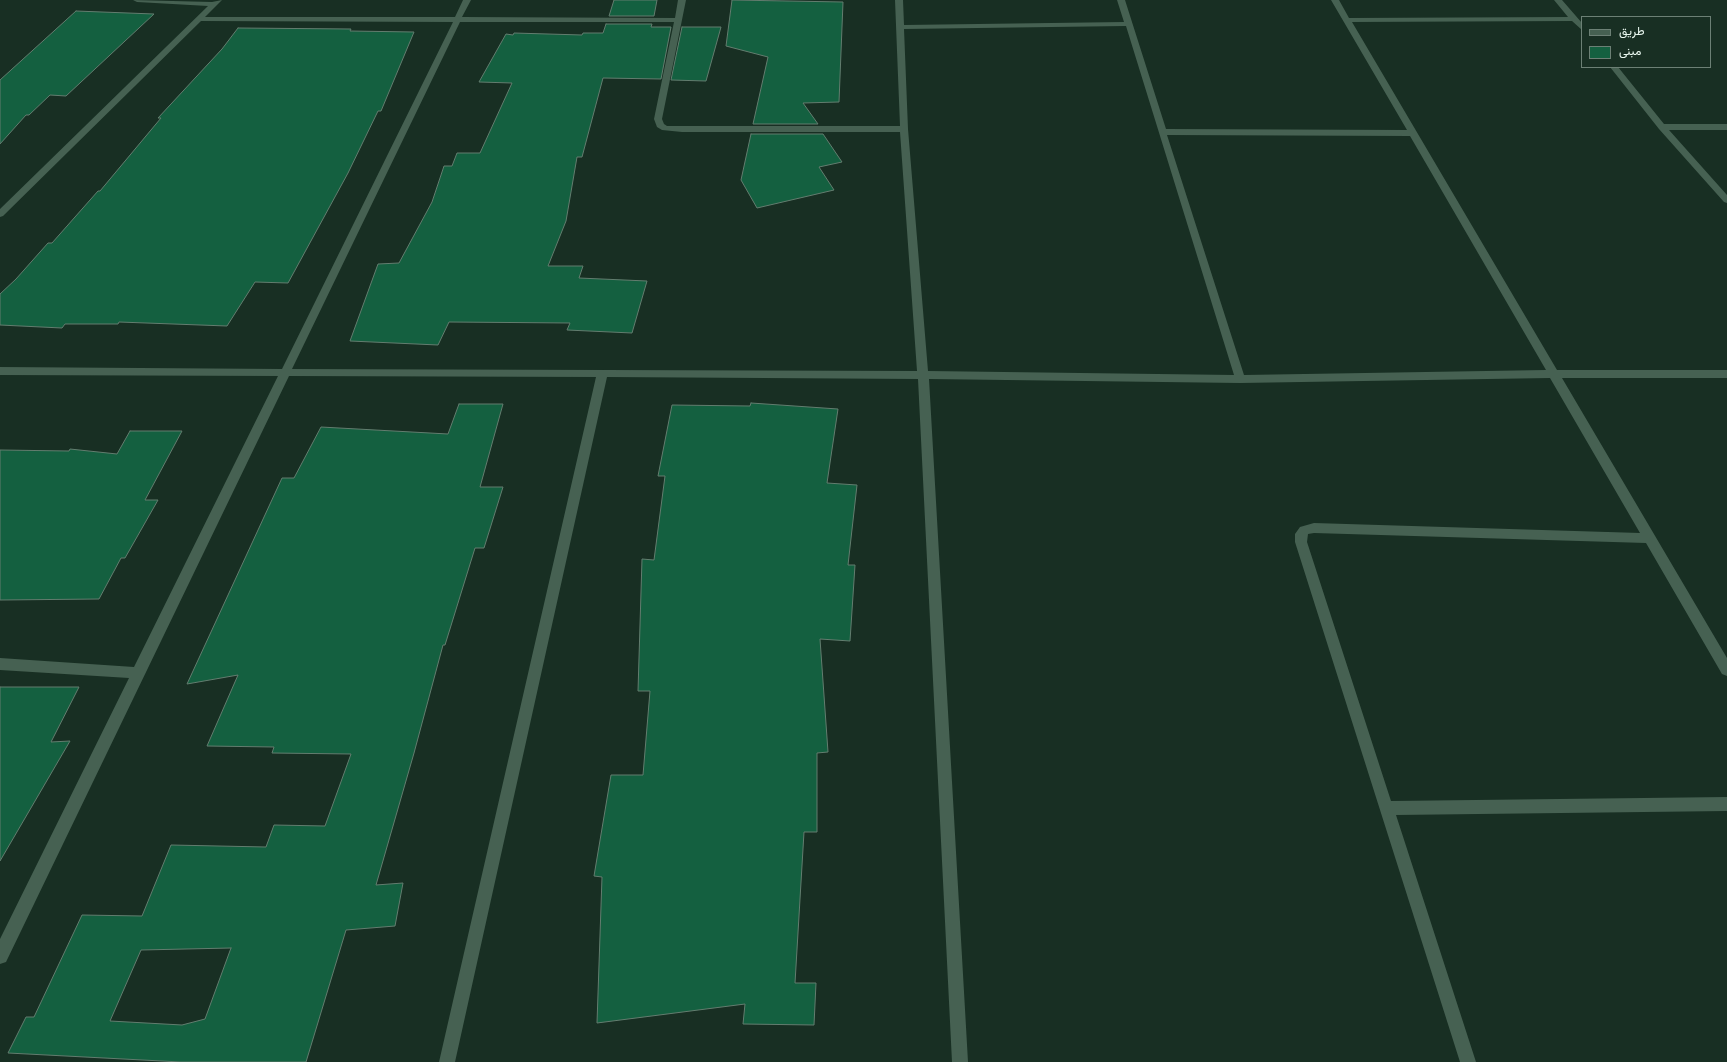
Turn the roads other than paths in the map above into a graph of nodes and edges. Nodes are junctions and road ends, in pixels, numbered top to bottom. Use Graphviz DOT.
graph roads {
  1 [pos="137,0"];
  2 [pos="467,0"];
  3 [pos="682,0"];
  4 [pos="900,0"];
  5 [pos="1121,0"];
  6 [pos="1335,0"];
  7 [pos="1558,0"];
  8 [pos="216,2"];
  9 [pos="199,19"];
  10 [pos="1574,19"];
  11 [pos="458,20"];
  12 [pos="678,20"];
  13 [pos="1346,20"];
  14 [pos="1129,24"];
  15 [pos="901,27"];
  16 [pos="1581,27"];
  17 [pos="1615,68"];
  18 [pos="1662,127"];
  19 [pos="1727,127"];
  20 [pos="904,129"];
  21 [pos="1161,132"];
  22 [pos="1412,133"];
  23 [pos="1727,200"];
  24 [pos="0,214"];
  25 [pos="0,371"];
  26 [pos="285,373"];
  27 [pos="1553,374"];
  28 [pos="1727,374"];
  29 [pos="602,375"];
  30 [pos="923,375"];
  31 [pos="1240,379"];
  32 [pos="1650,538"];
  33 [pos="0,664"];
  34 [pos="1727,670"];
  35 [pos="138,673"];
  36 [pos="1727,804"];
  37 [pos="1386,808"];
  38 [pos="0,956"];
  39 [pos="447,1062"];
  40 [pos="960,1062"];
  41 [pos="1468,1062"];
  1 -- 8 [label="street"];
  2 -- 11 [label="street"];
  3 -- 12 [label="street"];
  4 -- 15 [label="street"];
  5 -- 14 [label="street"];
  6 -- 13 [label="street"];
  7 -- 10 [label="street"];
  8 -- 9 [label="street"];
  9 -- 11 [label="street"];
  9 -- 24 [label="street"];
  10 -- 13 [label="street"];
  10 -- 16 [label="street"];
  11 -- 12 [label="street"];
  11 -- 26 [label="street"];
  12 -- 20 [label="street"];
  13 -- 22 [label="street"];
  14 -- 15 [label="street"];
  14 -- 21 [label="street"];
  15 -- 20 [label="street"];
  17 -- 18 [label="street"];
  18 -- 19 [label="street"];
  18 -- 23 [label="street"];
  20 -- 30 [label="street"];
  21 -- 22 [label="street"];
  21 -- 31 [label="street"];
  22 -- 27 [label="street"];
  25 -- 26 [label="street"];
  26 -- 29 [label="street"];
  26 -- 35 [label="street"];
  27 -- 28 [label="street"];
  27 -- 31 [label="street"];
  27 -- 32 [label="street"];
  29 -- 30 [label="street"];
  29 -- 39 [label="street"];
  30 -- 31 [label="street"];
  30 -- 40 [label="street"];
  32 -- 34 [label="street"];
  32 -- 37 [label="street"];
  33 -- 35 [label="street"];
  35 -- 38 [label="street"];
  36 -- 37 [label="street"];
  37 -- 41 [label="street"];
}
